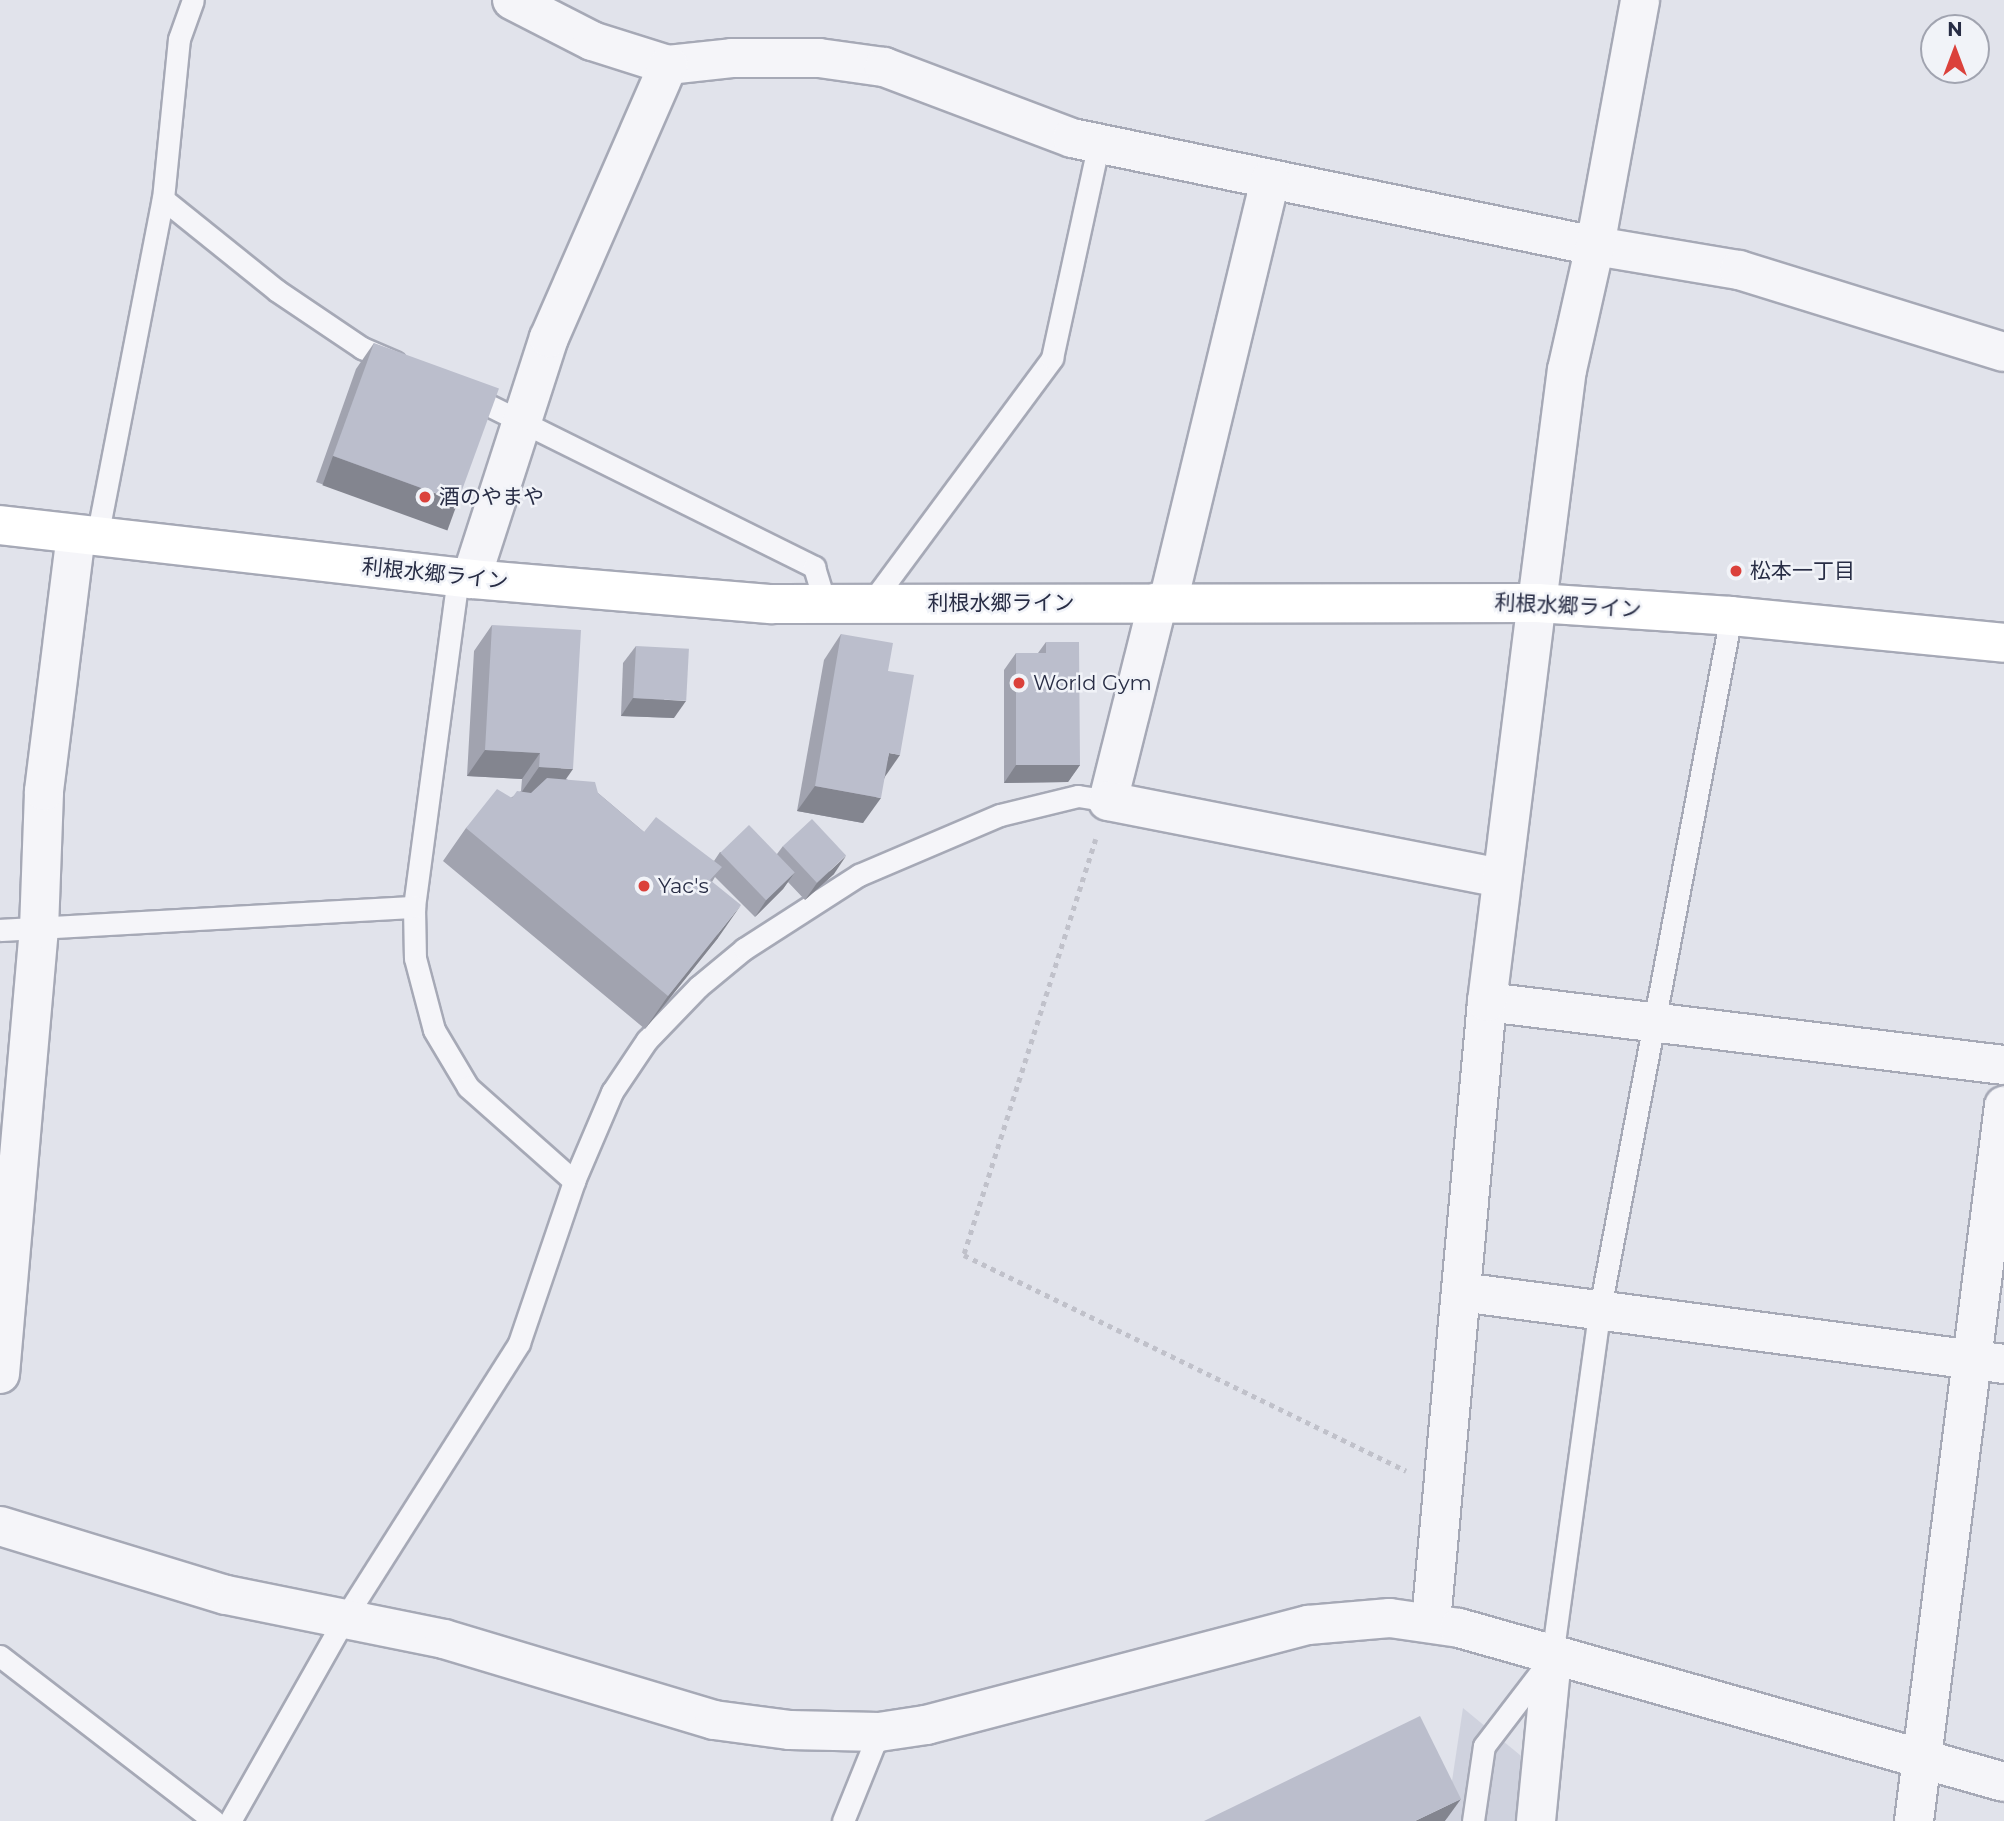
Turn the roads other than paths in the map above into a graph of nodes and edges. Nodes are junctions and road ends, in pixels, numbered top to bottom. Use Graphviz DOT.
graph roads {
  1 [pos="193,0"];
  2 [pos="1640,0"];
  3 [pos="529,5"];
  4 [pos="667,65"];
  5 [pos="1099,143"];
  6 [pos="1270,179"];
  7 [pos="163,199"];
  8 [pos="1595,246"];
  9 [pos="2004,352"];
  10 [pos="413,370"];
  11 [pos="450,387"];
  12 [pos="525,420"];
  13 [pos="0,525"];
  14 [pos="86,536"];
  15 [pos="464,578"];
  16 [pos="1163,602"];
  17 [pos="871,603"];
  18 [pos="1537,603"];
  19 [pos="825,604"];
  20 [pos="1731,616"];
  21 [pos="2004,643"];
  22 [pos="1108,801"];
  23 [pos="1501,878"];
  24 [pos="414,907"];
  25 [pos="38,929"];
  26 [pos="0,930"];
  27 [pos="1487,1002"];
  28 [pos="1655,1020"];
  29 [pos="2004,1065"];
  30 [pos="2004,1106"];
  31 [pos="574,1181"];
  32 [pos="1461,1292"];
  33 [pos="1601,1308"];
  34 [pos="1987,1362"];
  35 [pos="0,1374"];
  36 [pos="0,1526"];
  37 [pos="346,1616"];
  38 [pos="1431,1622"];
  39 [pos="0,1656"];
  40 [pos="1552,1657"];
  41 [pos="879,1732"];
  42 [pos="1919,1758"];
  43 [pos="2004,1782"];
  44 [pos="214,1821"];
  45 [pos="230,1821"];
  46 [pos="843,1821"];
  47 [pos="1473,1821"];
  48 [pos="1536,1821"];
  49 [pos="1914,1821"];
  1 -- 7 [label="lane"];
  2 -- 8 [label="street"];
  3 -- 4 [label="street"];
  4 -- 5 [label="street"];
  4 -- 12 [label="street"];
  5 -- 6 [label="street"];
  5 -- 17 [label="lane"];
  6 -- 8 [label="street"];
  6 -- 16 [label="street"];
  7 -- 10 [label="lane"];
  7 -- 14 [label="lane"];
  8 -- 9 [label="street"];
  8 -- 18 [label="street"];
  11 -- 12 [label="lane"];
  12 -- 15 [label="street"];
  12 -- 19 [label="lane"];
  13 -- 14 [label="highway, 利根水郷ライン"];
  14 -- 15 [label="highway, 利根水郷ライン"];
  14 -- 25 [label="street"];
  15 -- 19 [label="highway, 利根水郷ライン"];
  15 -- 24 [label="lane"];
  16 -- 17 [label="highway, 利根水郷ライン"];
  16 -- 18 [label="highway, 利根水郷ライン"];
  16 -- 22 [label="street"];
  17 -- 19 [label="highway, 利根水郷ライン"];
  18 -- 20 [label="highway, 利根水郷ライン"];
  18 -- 23 [label="street"];
  20 -- 21 [label="highway, 利根水郷ライン"];
  20 -- 28 [label="lane"];
  22 -- 23 [label="street"];
  22 -- 31 [label="lane"];
  23 -- 27 [label="street"];
  24 -- 25 [label="lane"];
  24 -- 31 [label="lane"];
  25 -- 26 [label="lane"];
  25 -- 35 [label="street"];
  27 -- 28 [label="street"];
  27 -- 32 [label="street"];
  28 -- 29 [label="street"];
  28 -- 33 [label="lane"];
  30 -- 34 [label="street"];
  31 -- 37 [label="lane"];
  32 -- 33 [label="street"];
  32 -- 38 [label="street"];
  33 -- 34 [label="street"];
  33 -- 40 [label="lane"];
  34 -- 42 [label="street"];
  36 -- 37 [label="street"];
  37 -- 41 [label="street"];
  37 -- 45 [label="lane"];
  38 -- 40 [label="street"];
  38 -- 41 [label="street"];
  39 -- 44 [label="lane"];
  40 -- 42 [label="street"];
  40 -- 47 [label="lane"];
  40 -- 48 [label="street"];
  41 -- 46 [label="lane"];
  42 -- 43 [label="street"];
  42 -- 49 [label="street"];
}
